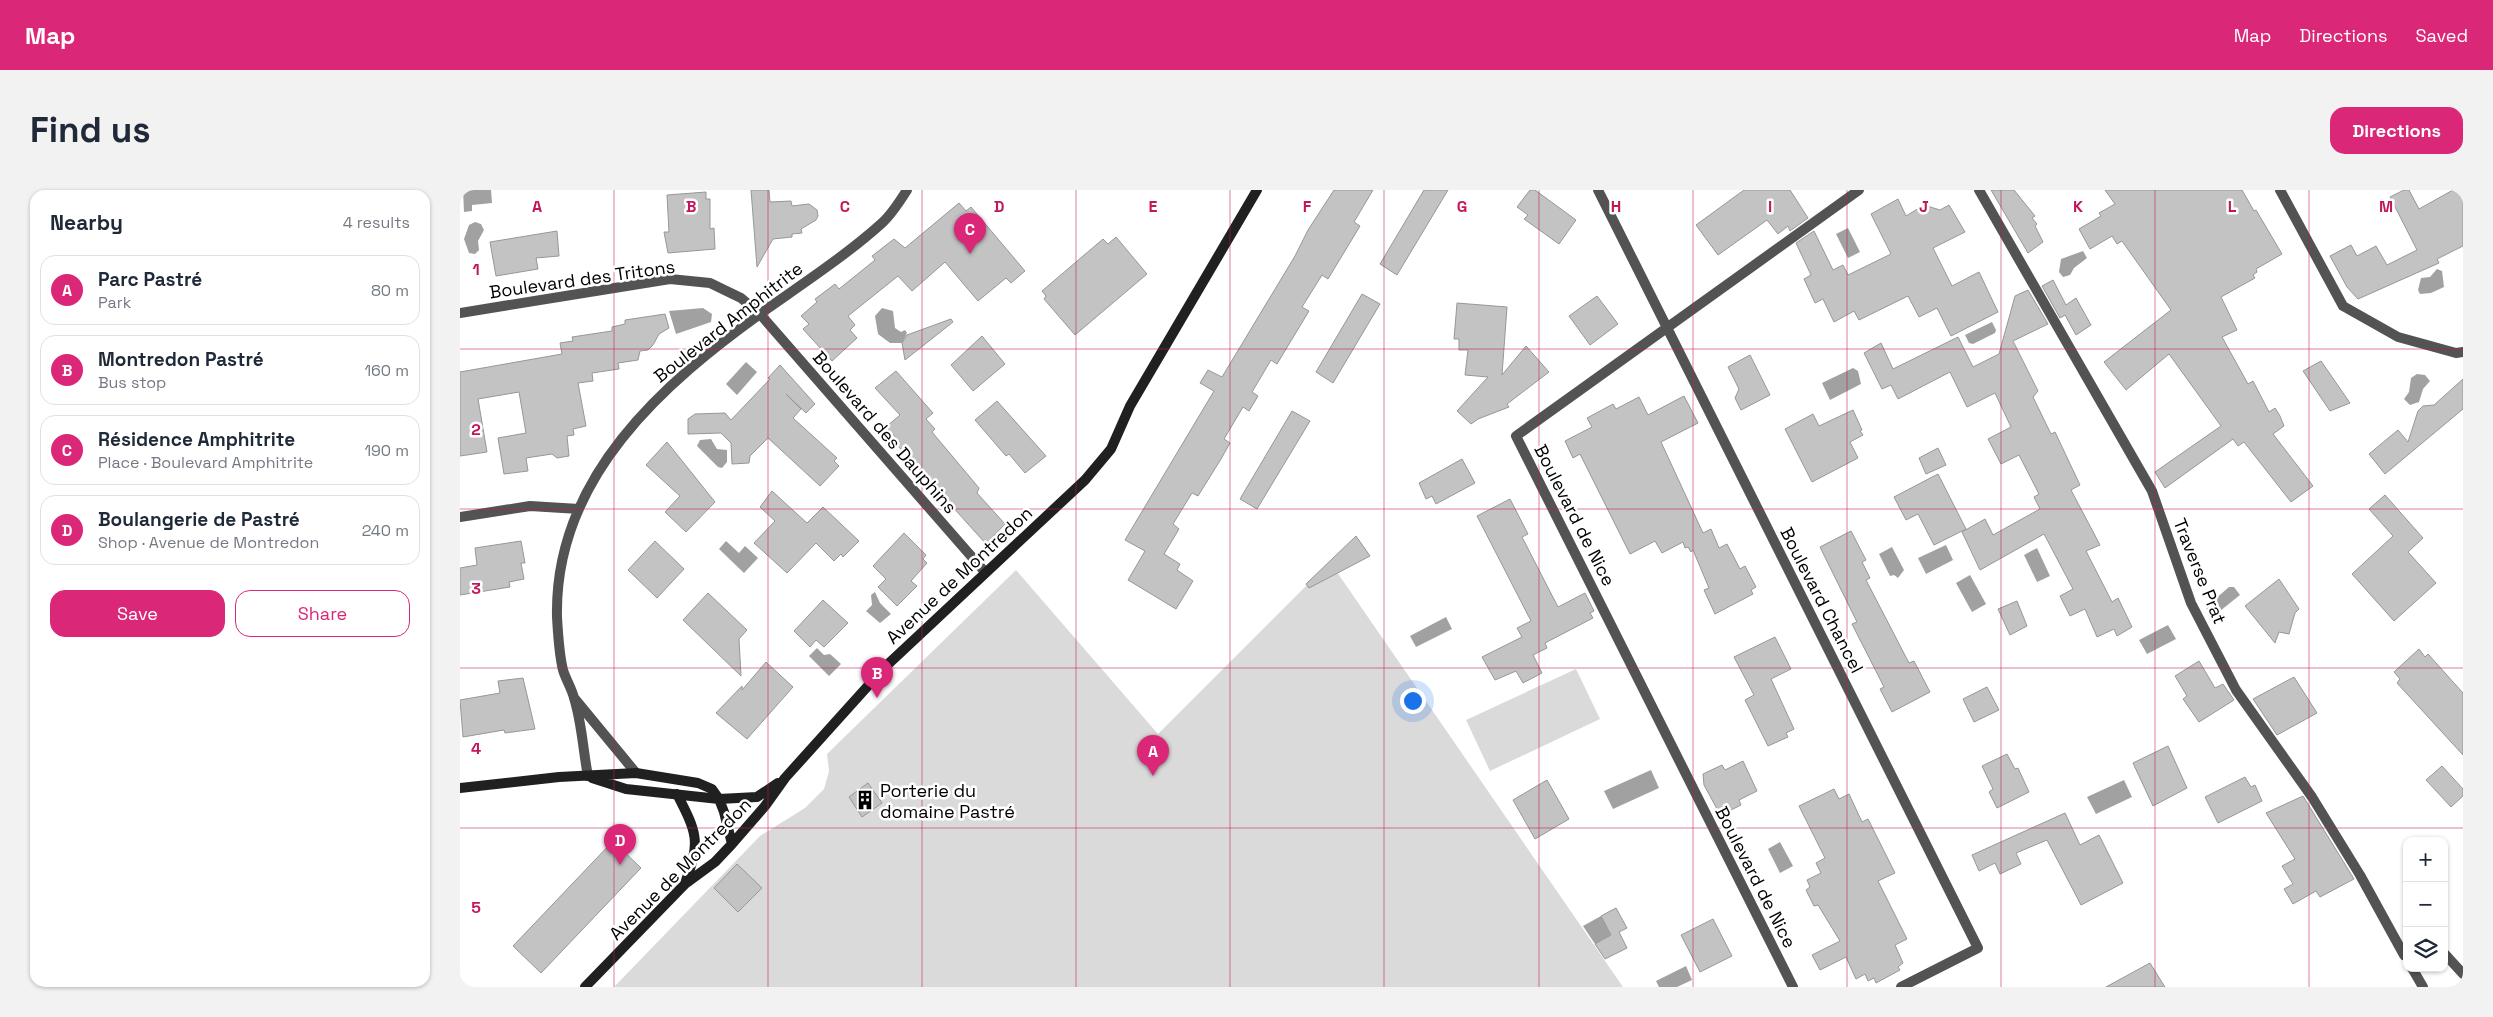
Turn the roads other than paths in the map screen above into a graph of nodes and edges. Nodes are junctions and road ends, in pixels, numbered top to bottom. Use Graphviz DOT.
graph roads {
  1 [pos="908,190"];
  2 [pos="1257,190"];
  3 [pos="1598,190"];
  4 [pos="1860,190"];
  5 [pos="1979,190"];
  6 [pos="2280,190"];
  7 [pos="460,313"];
  8 [pos="760,314"];
  9 [pos="1667,328"];
  10 [pos="2463,352"];
  11 [pos="579,509"];
  12 [pos="460,517"];
  13 [pos="985,572"];
  14 [pos="574,698"];
  15 [pos="636,773"];
  16 [pos="588,776"];
  17 [pos="785,778"];
  18 [pos="460,788"];
  19 [pos="677,794"];
  20 [pos="719,799"];
  21 [pos="732,844"];
  22 [pos="685,884"];
  23 [pos="2403,951"];
  24 [pos="2448,957"];
  25 [pos="2414,972"];
  26 [pos="2463,974"];
  27 [pos="586,987"];
  28 [pos="1793,987"];
  29 [pos="1901,987"];
  30 [pos="2423,987"];
  1 -- 8 [label="street, Boulevard Amphitrite"];
  2 -- 13 [label="street, Avenue de Montredon"];
  3 -- 9 [label="street, Boulevard Chancel"];
  4 -- 9 [label="street, Boulevard de Nice"];
  5 -- 23 [label="street, Traverse Prat"];
  6 -- 10 [label="street"];
  7 -- 8 [label="street, Boulevard des Tritons"];
  8 -- 11 [label="street, Boulevard Amphitrite"];
  8 -- 13 [label="street, Boulevard des Dauphins"];
  9 -- 28 [label="street, Boulevard de Nice"];
  9 -- 29 [label="street, Boulevard Chancel"];
  11 -- 12 [label="street"];
  11 -- 14 [label="street, Boulevard Amphitrite"];
  13 -- 17 [label="street, Avenue de Montredon"];
  14 -- 15 [label="street, Boulevard Amphitrite"];
  14 -- 16 [label="street, Boulevard Amphitrite"];
  15 -- 16 [label="street"];
  15 -- 20 [label="street"];
  16 -- 18 [label="street"];
  16 -- 19 [label="street"];
  17 -- 20 [label="street"];
  17 -- 21 [label="street, Avenue de Montredon"];
  19 -- 20 [label="street"];
  19 -- 22 [label="street"];
  20 -- 21 [label="street"];
  21 -- 22 [label="street, Avenue de Montredon"];
  22 -- 27 [label="street, Avenue de Montredon"];
  24 -- 26 [label="street"];
  25 -- 30 [label="street"];
}
